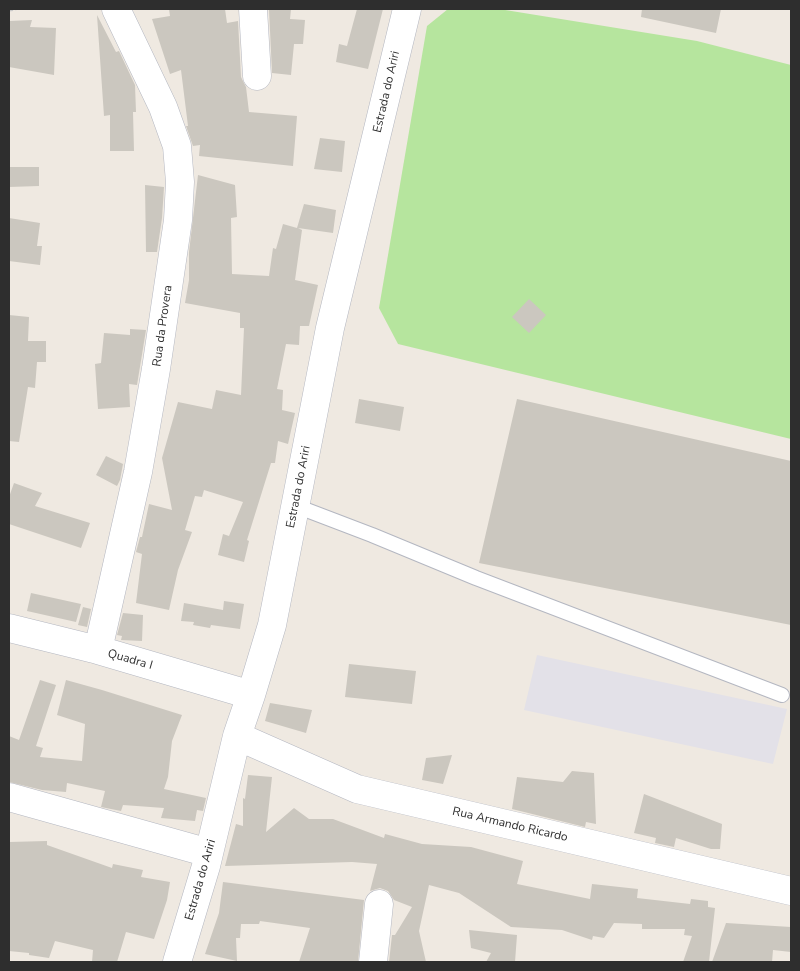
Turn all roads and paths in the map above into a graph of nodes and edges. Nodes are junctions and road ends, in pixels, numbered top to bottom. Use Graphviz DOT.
graph roads {
  1 [pos="16,9"];
  2 [pos="116,9"];
  3 [pos="253,9"];
  4 [pos="407,9"];
  5 [pos="9,10"];
  6 [pos="257,76"];
  7 [pos="296,506"];
  8 [pos="9,628"];
  9 [pos="98,650"];
  10 [pos="251,695"];
  11 [pos="782,695"];
  12 [pos="236,736"];
  13 [pos="9,798"];
  14 [pos="209,853"];
  15 [pos="791,891"];
  16 [pos="379,904"];
  17 [pos="177,962"];
  18 [pos="373,962"];
  1 -- 5 [label="path"];
  2 -- 9 [label="street, Rua da Provera"];
  3 -- 6 [label="street"];
  4 -- 7 [label="street, Estrada do Ariri"];
  7 -- 10 [label="street, Estrada do Ariri"];
  7 -- 11 [label="lane"];
  8 -- 9 [label="street, Quadra I"];
  9 -- 10 [label="street, Quadra I"];
  10 -- 12 [label="street, Estrada do Ariri"];
  12 -- 14 [label="street, Estrada do Ariri"];
  12 -- 15 [label="street, Rua Armando Ricardo"];
  13 -- 14 [label="street"];
  14 -- 17 [label="street, Estrada do Ariri"];
  16 -- 18 [label="street"];
}
